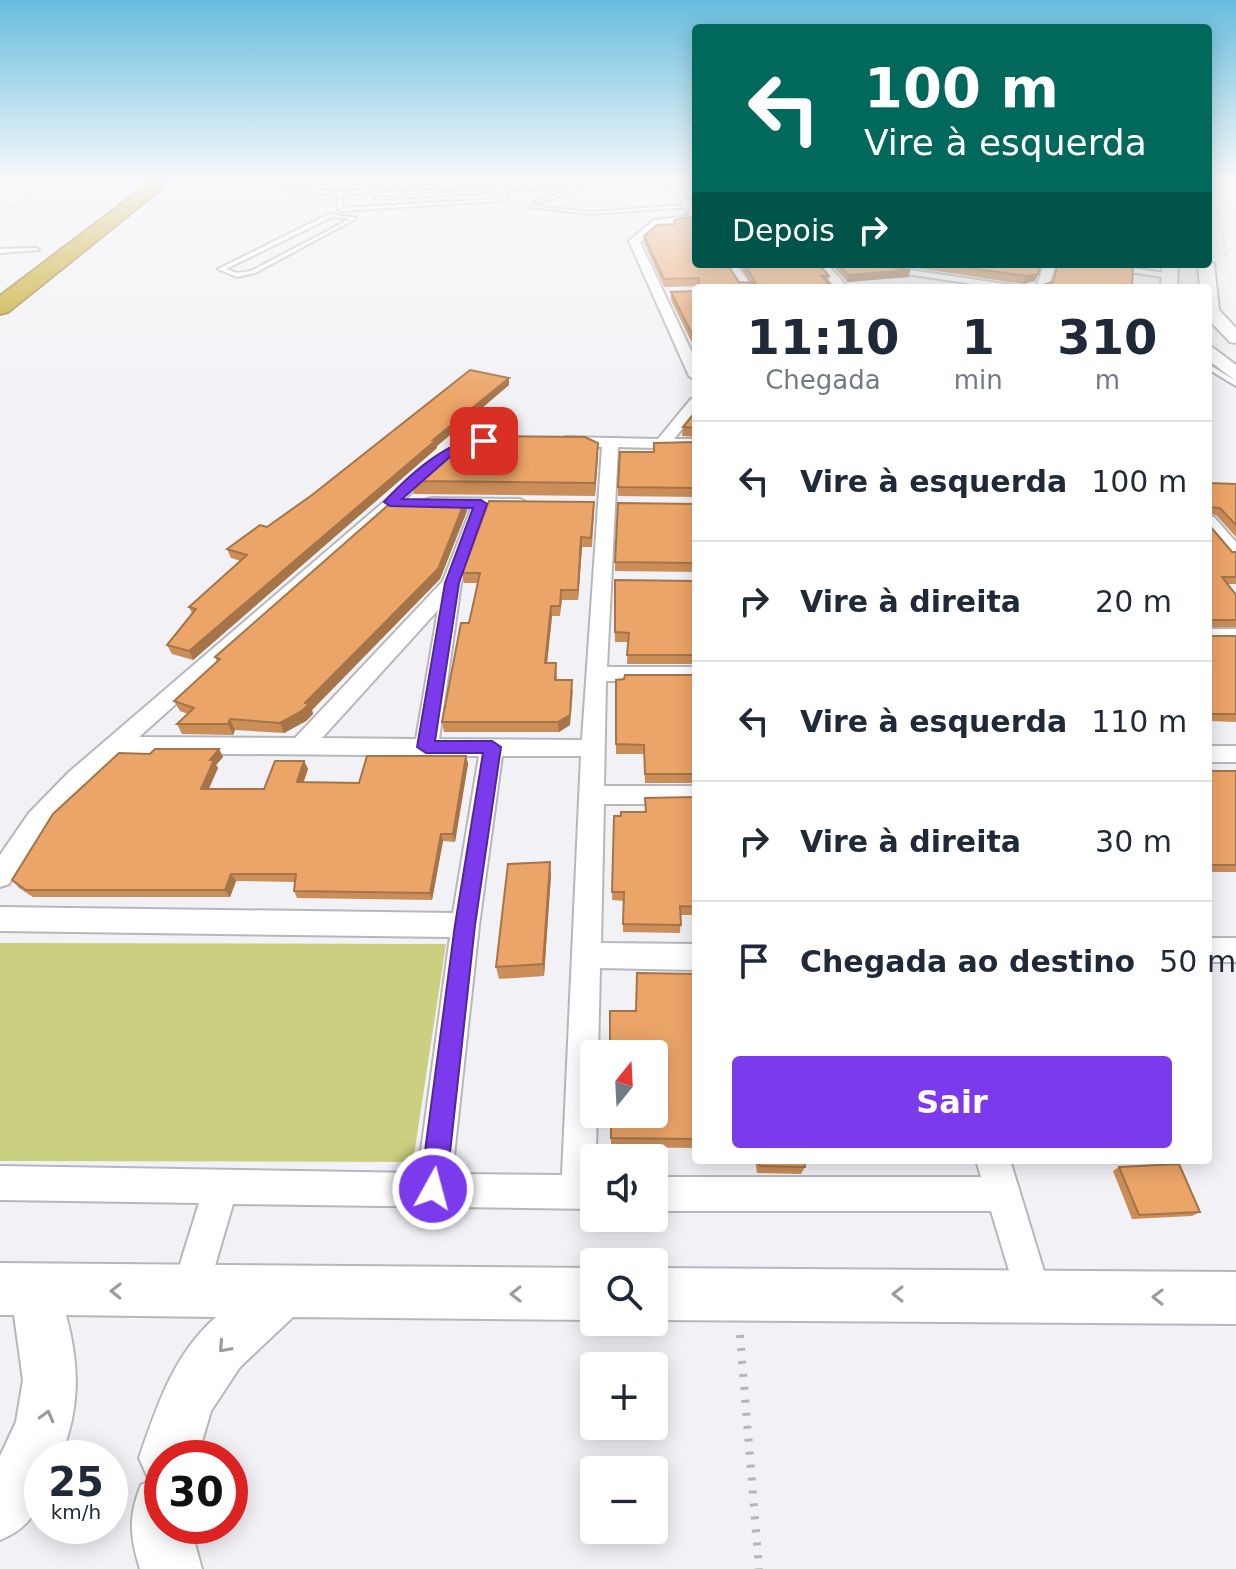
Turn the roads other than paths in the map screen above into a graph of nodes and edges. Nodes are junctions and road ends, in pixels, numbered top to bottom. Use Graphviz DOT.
graph roads {
  1 [pos="69,253"];
  2 [pos="250,253"];
  3 [pos="288,253"];
  4 [pos="641,253"];
  5 [pos="824,268"];
  6 [pos="875,268"];
  7 [pos="1100,268"];
  8 [pos="1169,281"];
  9 [pos="838,284"];
  10 [pos="996,284"];
  11 [pos="0,307"];
  12 [pos="1212,313"];
  13 [pos="1236,338"];
  14 [pos="1212,354"];
  15 [pos="692,365"];
  16 [pos="1212,369"];
  17 [pos="1236,375"];
  18 [pos="1236,384"];
  19 [pos="692,407"];
  20 [pos="547,442"];
  21 [pos="610,443"];
  22 [pos="663,443"];
  23 [pos="692,444"];
  24 [pos="447,452"];
  25 [pos="390,502"];
  26 [pos="481,504"];
  27 [pos="543,504"];
  28 [pos="1212,527"];
  29 [pos="1223,545"];
  30 [pos="452,583"];
  31 [pos="1212,635"];
  32 [pos="1236,635"];
  33 [pos="596,674"];
  34 [pos="692,674"];
  35 [pos="118,745"];
  36 [pos="301,746"];
  37 [pos="426,747"];
  38 [pos="492,747"];
  39 [pos="594,748"];
  40 [pos="1212,754"];
  41 [pos="1236,754"];
  42 [pos="593,795"];
  43 [pos="692,795"];
  44 [pos="0,876"];
  45 [pos="0,919"];
  46 [pos="465,925"];
  47 [pos="1212,950"];
  48 [pos="1236,950"];
  49 [pos="585,955"];
  50 [pos="692,957"];
  51 [pos="586,1144"];
  52 [pos="994,1164"];
  53 [pos="0,1183"];
  54 [pos="221,1186"];
  55 [pos="433,1189"];
  56 [pos="580,1193"];
  57 [pos="668,1194"];
  58 [pos="1003,1194"];
  59 [pos="16,1290"];
  60 [pos="189,1293"];
  61 [pos="280,1294"];
  62 [pos="580,1294"];
  63 [pos="668,1294"];
  64 [pos="1033,1294"];
  65 [pos="1236,1298"];
  66 [pos="174,1440"];
  67 [pos="0,1510"];
  68 [pos="163,1544"];
  69 [pos="171,1569"];
  1 -- 11 [label="highway"];
  2 -- 3 [label="lane"];
  4 -- 15 [label="street"];
  5 -- 9 [label="street"];
  6 -- 10 [label="street"];
  7 -- 8 [label="street"];
  12 -- 13 [label="main road"];
  14 -- 17 [label="main road"];
  16 -- 18 [label="lane"];
  19 -- 22 [label="street"];
  20 -- 21 [label="street"];
  21 -- 22 [label="street"];
  21 -- 33 [label="street"];
  22 -- 23 [label="street"];
  24 -- 25 [label="street"];
  25 -- 26 [label="street"];
  25 -- 35 [label="street"];
  26 -- 27 [label="street"];
  26 -- 30 [label="street"];
  28 -- 29 [label="street"];
  30 -- 36 [label="street"];
  30 -- 37 [label="street"];
  31 -- 32 [label="street"];
  33 -- 34 [label="street"];
  33 -- 39 [label="street"];
  35 -- 36 [label="street"];
  35 -- 44 [label="street"];
  36 -- 37 [label="street"];
  37 -- 38 [label="street"];
  38 -- 39 [label="street"];
  38 -- 46 [label="street"];
  39 -- 42 [label="street"];
  40 -- 41 [label="street"];
  42 -- 43 [label="street"];
  42 -- 49 [label="street"];
  45 -- 46 [label="street"];
  46 -- 55 [label="street"];
  47 -- 48 [label="street"];
  49 -- 50 [label="street"];
  49 -- 51 [label="street"];
  52 -- 58 [label="street"];
  53 -- 54 [label="street"];
  54 -- 55 [label="street"];
  54 -- 60 [label="street"];
  55 -- 56 [label="street"];
  57 -- 58 [label="street"];
  58 -- 64 [label="street"];
  60 -- 59 [label="main road, one-way"];
  67 -- 59 [label="main road, one-way"];
  60 -- 61 [label="main road"];
  62 -- 61 [label="main road, one-way"];
  61 -- 66 [label="main road, one-way"];
  64 -- 63 [label="main road, one-way"];
  65 -- 64 [label="main road, one-way"];
  68 -- 69 [label="main road"];
}
